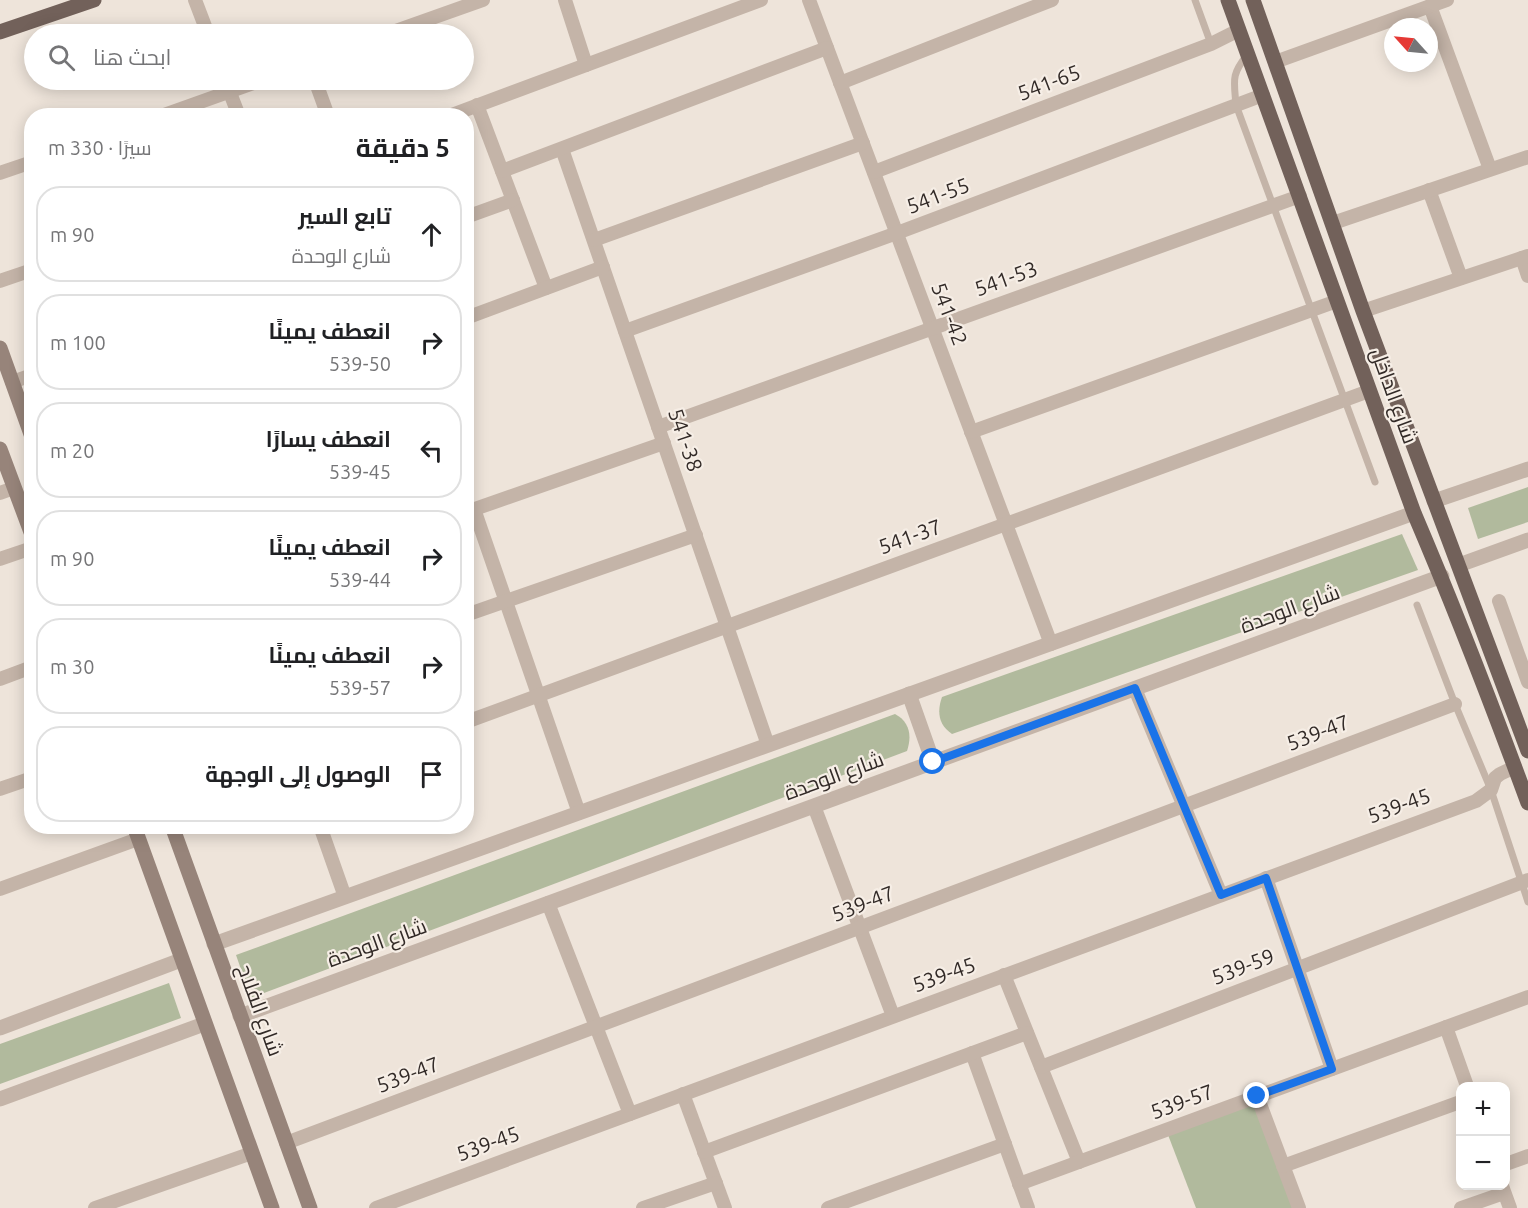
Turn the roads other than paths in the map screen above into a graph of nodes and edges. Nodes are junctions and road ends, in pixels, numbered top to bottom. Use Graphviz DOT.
graph roads {
  1 [pos="94,0"];
  2 [pos="195,0"];
  3 [pos="483,0"];
  4 [pos="565,0"];
  5 [pos="761,0"];
  6 [pos="809,0"];
  7 [pos="1052,0"];
  8 [pos="1195,0"];
  9 [pos="1228,0"];
  10 [pos="1253,0"];
  11 [pos="1447,0"];
  12 [pos="1430,6"];
  13 [pos="204,24"];
  14 [pos="415,24"];
  15 [pos="1239,30"];
  16 [pos="0,32"];
  17 [pos="1211,44"];
  18 [pos="827,48"];
  19 [pos="1248,53"];
  20 [pos="1275,62"];
  21 [pos="586,65"];
  22 [pos="840,83"];
  23 [pos="216,90"];
  24 [pos="229,90"];
  25 [pos="319,90"];
  26 [pos="1263,95"];
  27 [pos="477,105"];
  28 [pos="1236,105"];
  29 [pos="178,108"];
  30 [pos="235,108"];
  31 [pos="325,108"];
  32 [pos="469,108"];
  33 [pos="862,143"];
  34 [pos="562,149"];
  35 [pos="1528,157"];
  36 [pos="24,165"];
  37 [pos="1490,169"];
  38 [pos="502,171"];
  39 [pos="874,172"];
  40 [pos="0,173"];
  41 [pos="1429,190"];
  42 [pos="1300,196"];
  43 [pos="513,200"];
  44 [pos="1274,206"];
  45 [pos="474,214"];
  46 [pos="1333,223"];
  47 [pos="897,234"];
  48 [pos="594,240"];
  49 [pos="1525,257"];
  50 [pos="603,267"];
  51 [pos="24,273"];
  52 [pos="1528,276"];
  53 [pos="1461,278"];
  54 [pos="0,281"];
  55 [pos="546,288"];
  56 [pos="1337,302"];
  57 [pos="1312,310"];
  58 [pos="1363,311"];
  59 [pos="474,315"];
  60 [pos="932,328"];
  61 [pos="625,330"];
  62 [pos="0,348"];
  63 [pos="24,378"];
  64 [pos="12,382"];
  65 [pos="1369,390"];
  66 [pos="1343,400"];
  67 [pos="24,415"];
  68 [pos="658,427"];
  69 [pos="971,432"];
  70 [pos="664,443"];
  71 [pos="0,448"];
  72 [pos="1528,469"];
  73 [pos="1375,483"];
  74 [pos="7,490"];
  75 [pos="1434,501"];
  76 [pos="474,509"];
  77 [pos="1414,513"];
  78 [pos="474,520"];
  79 [pos="24,521"];
  80 [pos="1006,524"];
  81 [pos="696,535"];
  82 [pos="1528,540"];
  83 [pos="24,551"];
  84 [pos="0,560"];
  85 [pos="1460,566"];
  86 [pos="1442,576"];
  87 [pos="506,600"];
  88 [pos="1498,601"];
  89 [pos="1417,604"];
  90 [pos="474,612"];
  91 [pos="727,626"];
  92 [pos="1051,644"];
  93 [pos="24,670"];
  94 [pos="0,679"];
  95 [pos="1528,682"];
  96 [pos="1135,688"];
  97 [pos="909,694"];
  98 [pos="539,696"];
  99 [pos="1455,704"];
  100 [pos="474,719"];
  101 [pos="768,745"];
  102 [pos="1528,751"];
  103 [pos="933,762"];
  104 [pos="1515,767"];
  105 [pos="24,780"];
  106 [pos="0,789"];
  107 [pos="1491,790"];
  108 [pos="1528,803"];
  109 [pos="814,806"];
  110 [pos="1184,806"];
  111 [pos="579,813"];
  112 [pos="131,834"];
  113 [pos="137,834"];
  114 [pos="175,834"];
  115 [pos="323,834"];
  116 [pos="1266,878"];
  117 [pos="1525,881"];
  118 [pos="0,889"];
  119 [pos="1221,895"];
  120 [pos="345,897"];
  121 [pos="1528,902"];
  122 [pos="548,903"];
  123 [pos="860,928"];
  124 [pos="214,944"];
  125 [pos="181,960"];
  126 [pos="1297,968"];
  127 [pos="1004,975"];
  128 [pos="1528,997"];
  129 [pos="240,1016"];
  130 [pos="893,1016"];
  131 [pos="204,1024"];
  132 [pos="596,1027"];
  133 [pos="1446,1027"];
  134 [pos="0,1028"];
  135 [pos="1027,1033"];
  136 [pos="972,1053"];
  137 [pos="1041,1067"];
  138 [pos="1332,1069"];
  139 [pos="1466,1082"];
  140 [pos="683,1094"];
  141 [pos="1257,1096"];
  142 [pos="0,1099"];
  143 [pos="1456,1104"];
  144 [pos="630,1114"];
  145 [pos="286,1143"];
  146 [pos="1005,1144"];
  147 [pos="704,1152"];
  148 [pos="252,1153"];
  149 [pos="1528,1156"];
  150 [pos="1079,1162"];
  151 [pos="1510,1163"];
  152 [pos="1283,1166"];
  153 [pos="716,1183"];
  154 [pos="1019,1184"];
  155 [pos="1501,1190"];
  156 [pos="1503,1190"];
  157 [pos="95,1208"];
  158 [pos="272,1208"];
  159 [pos="310,1208"];
  160 [pos="376,1208"];
  161 [pos="643,1208"];
  162 [pos="725,1208"];
  163 [pos="828,1208"];
  164 [pos="1028,1208"];
  165 [pos="1299,1208"];
  166 [pos="1461,1208"];
  167 [pos="1510,1208"];
  1 -- 16 [label="main road"];
  2 -- 13 [label="street"];
  3 -- 14 [label="street"];
  4 -- 21 [label="street"];
  5 -- 21 [label="street"];
  6 -- 18 [label="street, 541-42"];
  7 -- 22 [label="street"];
  8 -- 17 [label="lane"];
  9 -- 15 [label="main road, شارع الداخل"];
  10 -- 20 [label="main road, شارع الداخل"];
  11 -- 12 [label="street"];
  12 -- 20 [label="street"];
  12 -- 37 [label="street"];
  15 -- 17 [label="street, 541-65"];
  15 -- 19 [label="main road, شارع الداخل"];
  17 -- 39 [label="street, 541-65"];
  18 -- 22 [label="street, 541-42"];
  18 -- 34 [label="street"];
  19 -- 26 [label="main road, شارع الداخل"];
  19 -- 28 [label="lane"];
  20 -- 46 [label="main road, شارع الداخل"];
  21 -- 27 [label="street"];
  22 -- 33 [label="street, 541-42"];
  23 -- 29 [label="street"];
  24 -- 30 [label="street"];
  25 -- 31 [label="street"];
  26 -- 28 [label="street, 541-55"];
  26 -- 42 [label="main road, شارع الداخل"];
  27 -- 32 [label="street"];
  27 -- 38 [label="street"];
  28 -- 44 [label="lane"];
  28 -- 47 [label="street, 541-55"];
  33 -- 39 [label="street, 541-42"];
  33 -- 48 [label="street"];
  34 -- 38 [label="street"];
  34 -- 48 [label="street, 541-38"];
  35 -- 37 [label="street"];
  36 -- 40 [label="street"];
  37 -- 41 [label="street"];
  38 -- 43 [label="street"];
  39 -- 47 [label="street, 541-42"];
  41 -- 46 [label="street"];
  41 -- 53 [label="street"];
  42 -- 44 [label="street, 541-53"];
  42 -- 56 [label="main road, شارع الداخل"];
  43 -- 45 [label="street"];
  43 -- 55 [label="street"];
  44 -- 57 [label="lane"];
  44 -- 60 [label="street, 541-53"];
  46 -- 58 [label="main road, شارع الداخل"];
  47 -- 60 [label="street, 541-42"];
  47 -- 61 [label="street, 541-55"];
  48 -- 50 [label="street, 541-38"];
  49 -- 52 [label="street"];
  49 -- 53 [label="street"];
  50 -- 55 [label="street"];
  50 -- 61 [label="street, 541-38"];
  51 -- 54 [label="street"];
  53 -- 58 [label="street"];
  55 -- 59 [label="street"];
  56 -- 57 [label="street"];
  56 -- 65 [label="main road, شارع الداخل"];
  57 -- 66 [label="lane"];
  57 -- 69 [label="street"];
  58 -- 75 [label="main road, شارع الداخل"];
  60 -- 68 [label="street, 541-53"];
  60 -- 69 [label="street, 541-42"];
  61 -- 68 [label="street, 541-38"];
  62 -- 64 [label="main road"];
  63 -- 64 [label="street"];
  64 -- 67 [label="main road"];
  65 -- 66 [label="street, 541-37"];
  65 -- 77 [label="main road, شارع الداخل"];
  66 -- 73 [label="lane"];
  66 -- 80 [label="street, 541-37"];
  68 -- 70 [label="street, 541-38"];
  69 -- 80 [label="street, 541-42"];
  70 -- 76 [label="street"];
  70 -- 81 [label="street, 541-38"];
  71 -- 74 [label="main road"];
  72 -- 75 [label="street"];
  74 -- 79 [label="main road"];
  75 -- 85 [label="main road, شارع الداخل"];
  77 -- 86 [label="main road, شارع الداخل"];
  77 -- 92 [label="street"];
  78 -- 87 [label="street"];
  80 -- 91 [label="street, 541-37"];
  80 -- 92 [label="street, 541-42"];
  81 -- 87 [label="street"];
  81 -- 91 [label="street, 541-38"];
  82 -- 85 [label="street"];
  83 -- 84 [label="street"];
  85 -- 102 [label="main road, شارع الداخل"];
  86 -- 96 [label="street, شارع الوحدة"];
  86 -- 104 [label="main road, شارع الداخل"];
  87 -- 90 [label="street"];
  87 -- 98 [label="street"];
  88 -- 95 [label="street"];
  89 -- 99 [label="lane"];
  91 -- 98 [label="street, 541-37"];
  91 -- 101 [label="street, 541-38"];
  92 -- 97 [label="street"];
  93 -- 94 [label="street"];
  96 -- 103 [label="street, شارع الوحدة"];
  96 -- 110 [label="street"];
  97 -- 101 [label="street"];
  97 -- 103 [label="street"];
  98 -- 100 [label="street, 541-37"];
  98 -- 111 [label="street"];
  99 -- 107 [label="lane"];
  99 -- 110 [label="street, 539-47"];
  101 -- 111 [label="street"];
  103 -- 109 [label="street, شارع الوحدة"];
  104 -- 107 [label="street, 539-45"];
  104 -- 108 [label="main road, شارع الداخل"];
  105 -- 106 [label="street"];
  107 -- 116 [label="street, 539-45"];
  107 -- 117 [label="lane"];
  109 -- 122 [label="street, شارع الوحدة"];
  109 -- 123 [label="street"];
  110 -- 119 [label="street"];
  110 -- 123 [label="street, 539-47"];
  111 -- 120 [label="street"];
  112 -- 118 [label="street"];
  113 -- 125 [label="main road"];
  114 -- 124 [label="main road, شارع الفلاح"];
  115 -- 120 [label="street"];
  116 -- 119 [label="street, 539-45"];
  116 -- 126 [label="street"];
  117 -- 121 [label="lane"];
  117 -- 126 [label="street, 539-59"];
  119 -- 127 [label="street, 539-45"];
  120 -- 124 [label="street"];
  122 -- 129 [label="street, شارع الوحدة"];
  122 -- 132 [label="street"];
  123 -- 130 [label="street"];
  123 -- 132 [label="street, 539-47"];
  124 -- 129 [label="main road, شارع الفلاح"];
  125 -- 131 [label="main road"];
  125 -- 134 [label="street"];
  126 -- 137 [label="street, 539-59"];
  126 -- 138 [label="street"];
  127 -- 130 [label="street, 539-45"];
  127 -- 135 [label="street"];
  128 -- 133 [label="street, 539-57"];
  129 -- 145 [label="main road, شارع الفلاح"];
  130 -- 140 [label="street, 539-45"];
  131 -- 142 [label="street"];
  131 -- 148 [label="main road"];
  132 -- 144 [label="street"];
  132 -- 145 [label="street, 539-47"];
  133 -- 138 [label="street, 539-57"];
  133 -- 139 [label="street"];
  135 -- 136 [label="street"];
  135 -- 137 [label="street"];
  136 -- 146 [label="street"];
  136 -- 147 [label="street"];
  137 -- 150 [label="street"];
  138 -- 141 [label="street, 539-57"];
  140 -- 144 [label="street, 539-45"];
  140 -- 147 [label="street"];
  141 -- 150 [label="street, 539-57"];
  141 -- 152 [label="street"];
  143 -- 152 [label="street"];
  144 -- 160 [label="street, 539-45"];
  145 -- 159 [label="main road, شارع الفلاح"];
  146 -- 154 [label="street"];
  146 -- 163 [label="street"];
  147 -- 153 [label="street"];
  148 -- 157 [label="street"];
  148 -- 158 [label="main road"];
  149 -- 151 [label="street"];
  150 -- 154 [label="street, 539-57"];
  152 -- 165 [label="street"];
  153 -- 161 [label="street"];
  153 -- 162 [label="street"];
  154 -- 164 [label="street"];
  155 -- 166 [label="street"];
  156 -- 167 [label="street"];
}
